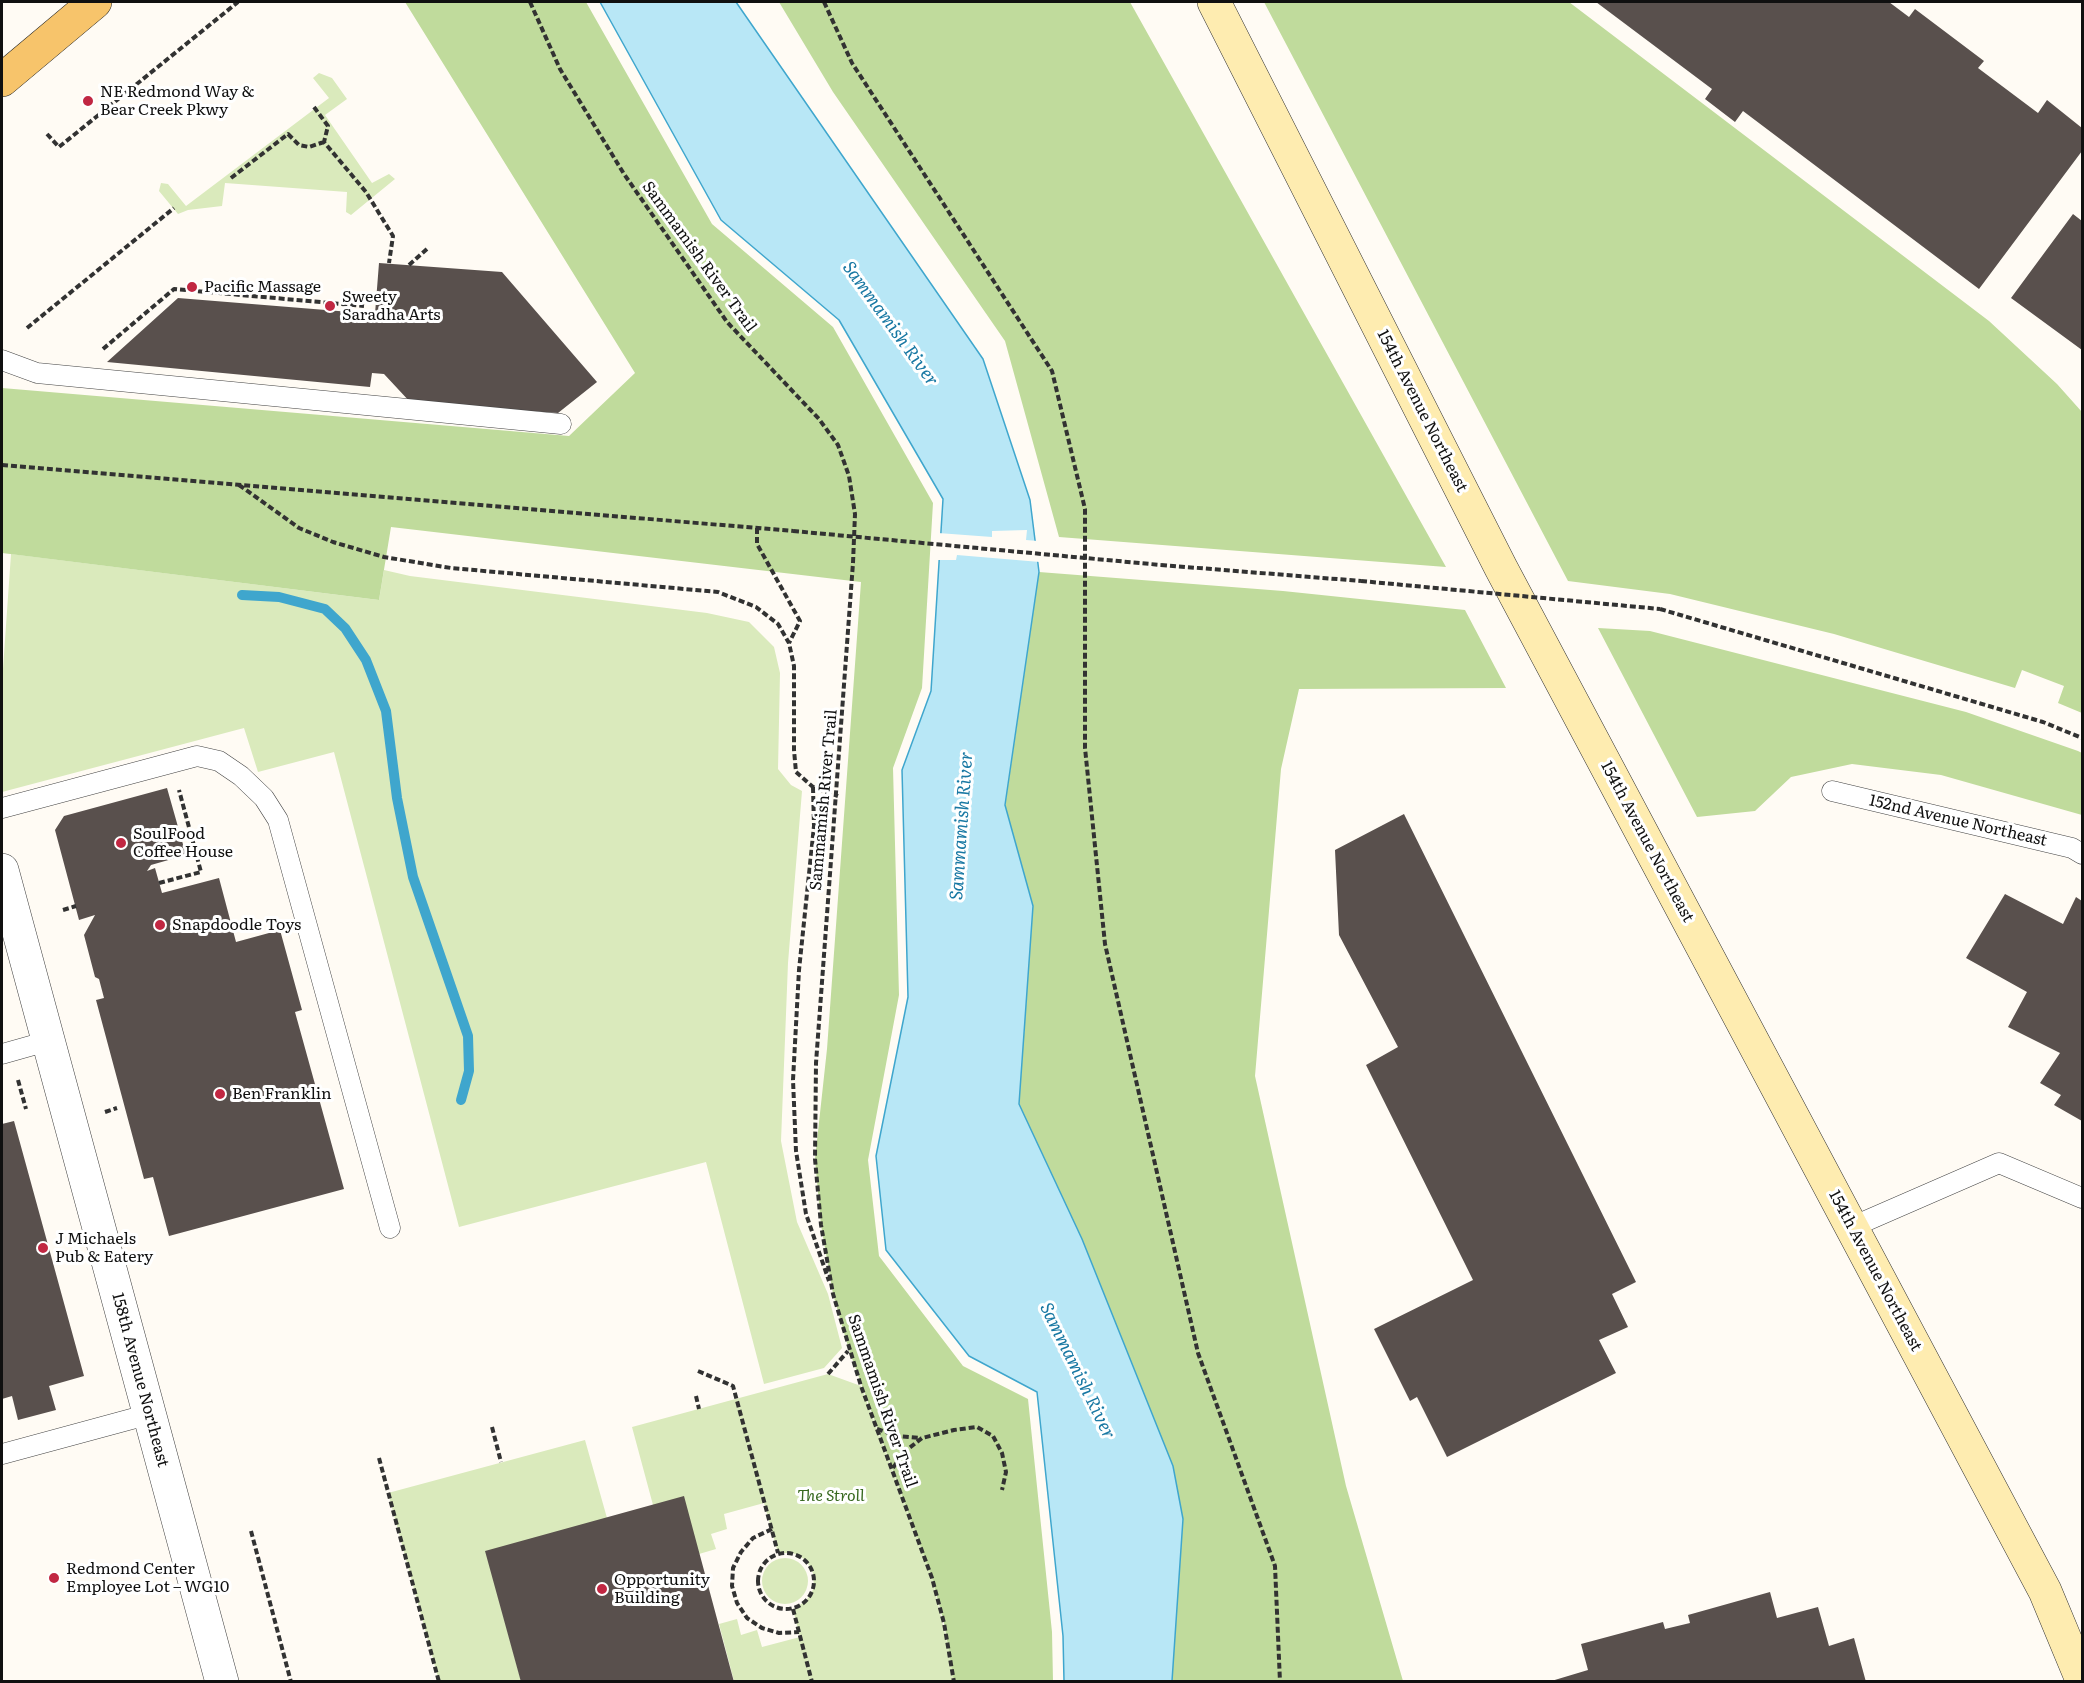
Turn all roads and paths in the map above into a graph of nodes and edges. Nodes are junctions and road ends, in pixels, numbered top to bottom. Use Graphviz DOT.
graph roads {
  1 [pos="95,2"];
  2 [pos="238,2"];
  3 [pos="530,2"];
  4 [pos="824,2"];
  5 [pos="1214,2"];
  6 [pos="2,80"];
  7 [pos="314,107"];
  8 [pos="47,134"];
  9 [pos="324,142"];
  10 [pos="231,178"];
  11 [pos="174,208"];
  12 [pos="427,249"];
  13 [pos="389,263"];
  14 [pos="409,265"];
  15 [pos="364,306"];
  16 [pos="27,328"];
  17 [pos="97,354"];
  18 [pos="2,360"];
  19 [pos="561,424"];
  20 [pos="2,465"];
  21 [pos="239,485"];
  22 [pos="758,528"];
  23 [pos="789,643"];
  24 [pos="2082,738"];
  25 [pos="171,762"];
  26 [pos="813,787"];
  27 [pos="1833,791"];
  28 [pos="838,796"];
  29 [pos="2,808"];
  30 [pos="2082,854"];
  31 [pos="2,870"];
  32 [pos="159,883"];
  33 [pos="76,906"];
  34 [pos="63,910"];
  35 [pos="48,1041"];
  36 [pos="2,1054"];
  37 [pos="16,1073"];
  38 [pos="26,1110"];
  39 [pos="2082,1198"];
  40 [pos="1852,1227"];
  41 [pos="390,1228"];
  42 [pos="833,1294"];
  43 [pos="849,1350"];
  44 [pos="698,1371"];
  45 [pos="828,1374"];
  46 [pos="696,1396"];
  47 [pos="699,1408"];
  48 [pos="150,1414"];
  49 [pos="492,1427"];
  50 [pos="877,1429"];
  51 [pos="922,1438"];
  52 [pos="2,1454"];
  53 [pos="379,1458"];
  54 [pos="501,1462"];
  55 [pos="892,1469"];
  56 [pos="1002,1491"];
  57 [pos="772,1530"];
  58 [pos="251,1531"];
  59 [pos="778,1553"];
  60 [pos="793,1609"];
  61 [pos="799,1632"];
  62 [pos="2082,1680"];
  63 [pos="222,1682"];
  64 [pos="291,1682"];
  65 [pos="439,1682"];
  66 [pos="812,1682"];
  67 [pos="954,1682"];
  68 [pos="1280,1682"];
  1 -- 6 [label="main road"];
  2 -- 8 [label="path"];
  3 -- 28 [label="path, Sammamish River Trail"];
  4 -- 68 [label="path"];
  5 -- 40 [label="main road, 154th Avenue Northeast"];
  7 -- 9 [label="path"];
  9 -- 10 [label="path"];
  9 -- 13 [label="path"];
  11 -- 16 [label="path"];
  12 -- 14 [label="path"];
  15 -- 17 [label="path"];
  18 -- 19 [label="lane"];
  20 -- 21 [label="path"];
  21 -- 22 [label="path"];
  21 -- 23 [label="path"];
  22 -- 23 [label="path"];
  22 -- 24 [label="path, bridge"];
  23 -- 26 [label="path"];
  25 -- 29 [label="lane"];
  25 -- 32 [label="path"];
  25 -- 41 [label="lane"];
  26 -- 28 [label="path"];
  26 -- 42 [label="path"];
  27 -- 30 [label="lane, 152nd Avenue Northeast"];
  28 -- 42 [label="path, Sammamish River Trail"];
  31 -- 35 [label="street, 158th Avenue Northeast"];
  33 -- 34 [label="path"];
  35 -- 36 [label="lane"];
  35 -- 48 [label="street, 158th Avenue Northeast"];
  37 -- 38 [label="path"];
  39 -- 40 [label="lane"];
  40 -- 62 [label="main road, 154th Avenue Northeast"];
  42 -- 43 [label="path, Sammamish River Trail"];
  43 -- 45 [label="path"];
  43 -- 50 [label="path, Sammamish River Trail"];
  44 -- 57 [label="path"];
  46 -- 47 [label="path"];
  48 -- 52 [label="lane"];
  48 -- 63 [label="street, 158th Avenue Northeast"];
  49 -- 54 [label="path"];
  50 -- 51 [label="path"];
  50 -- 55 [label="path, Sammamish River Trail"];
  51 -- 55 [label="path"];
  51 -- 56 [label="path"];
  53 -- 65 [label="path"];
  55 -- 67 [label="path, Sammamish River Trail"];
  57 -- 59 [label="path"];
  57 -- 61 [label="path"];
  58 -- 64 [label="path"];
  59 -- 60 [label="path"];
  59 -- 60 [label="path"];
  60 -- 61 [label="path"];
  61 -- 66 [label="path"];
}
